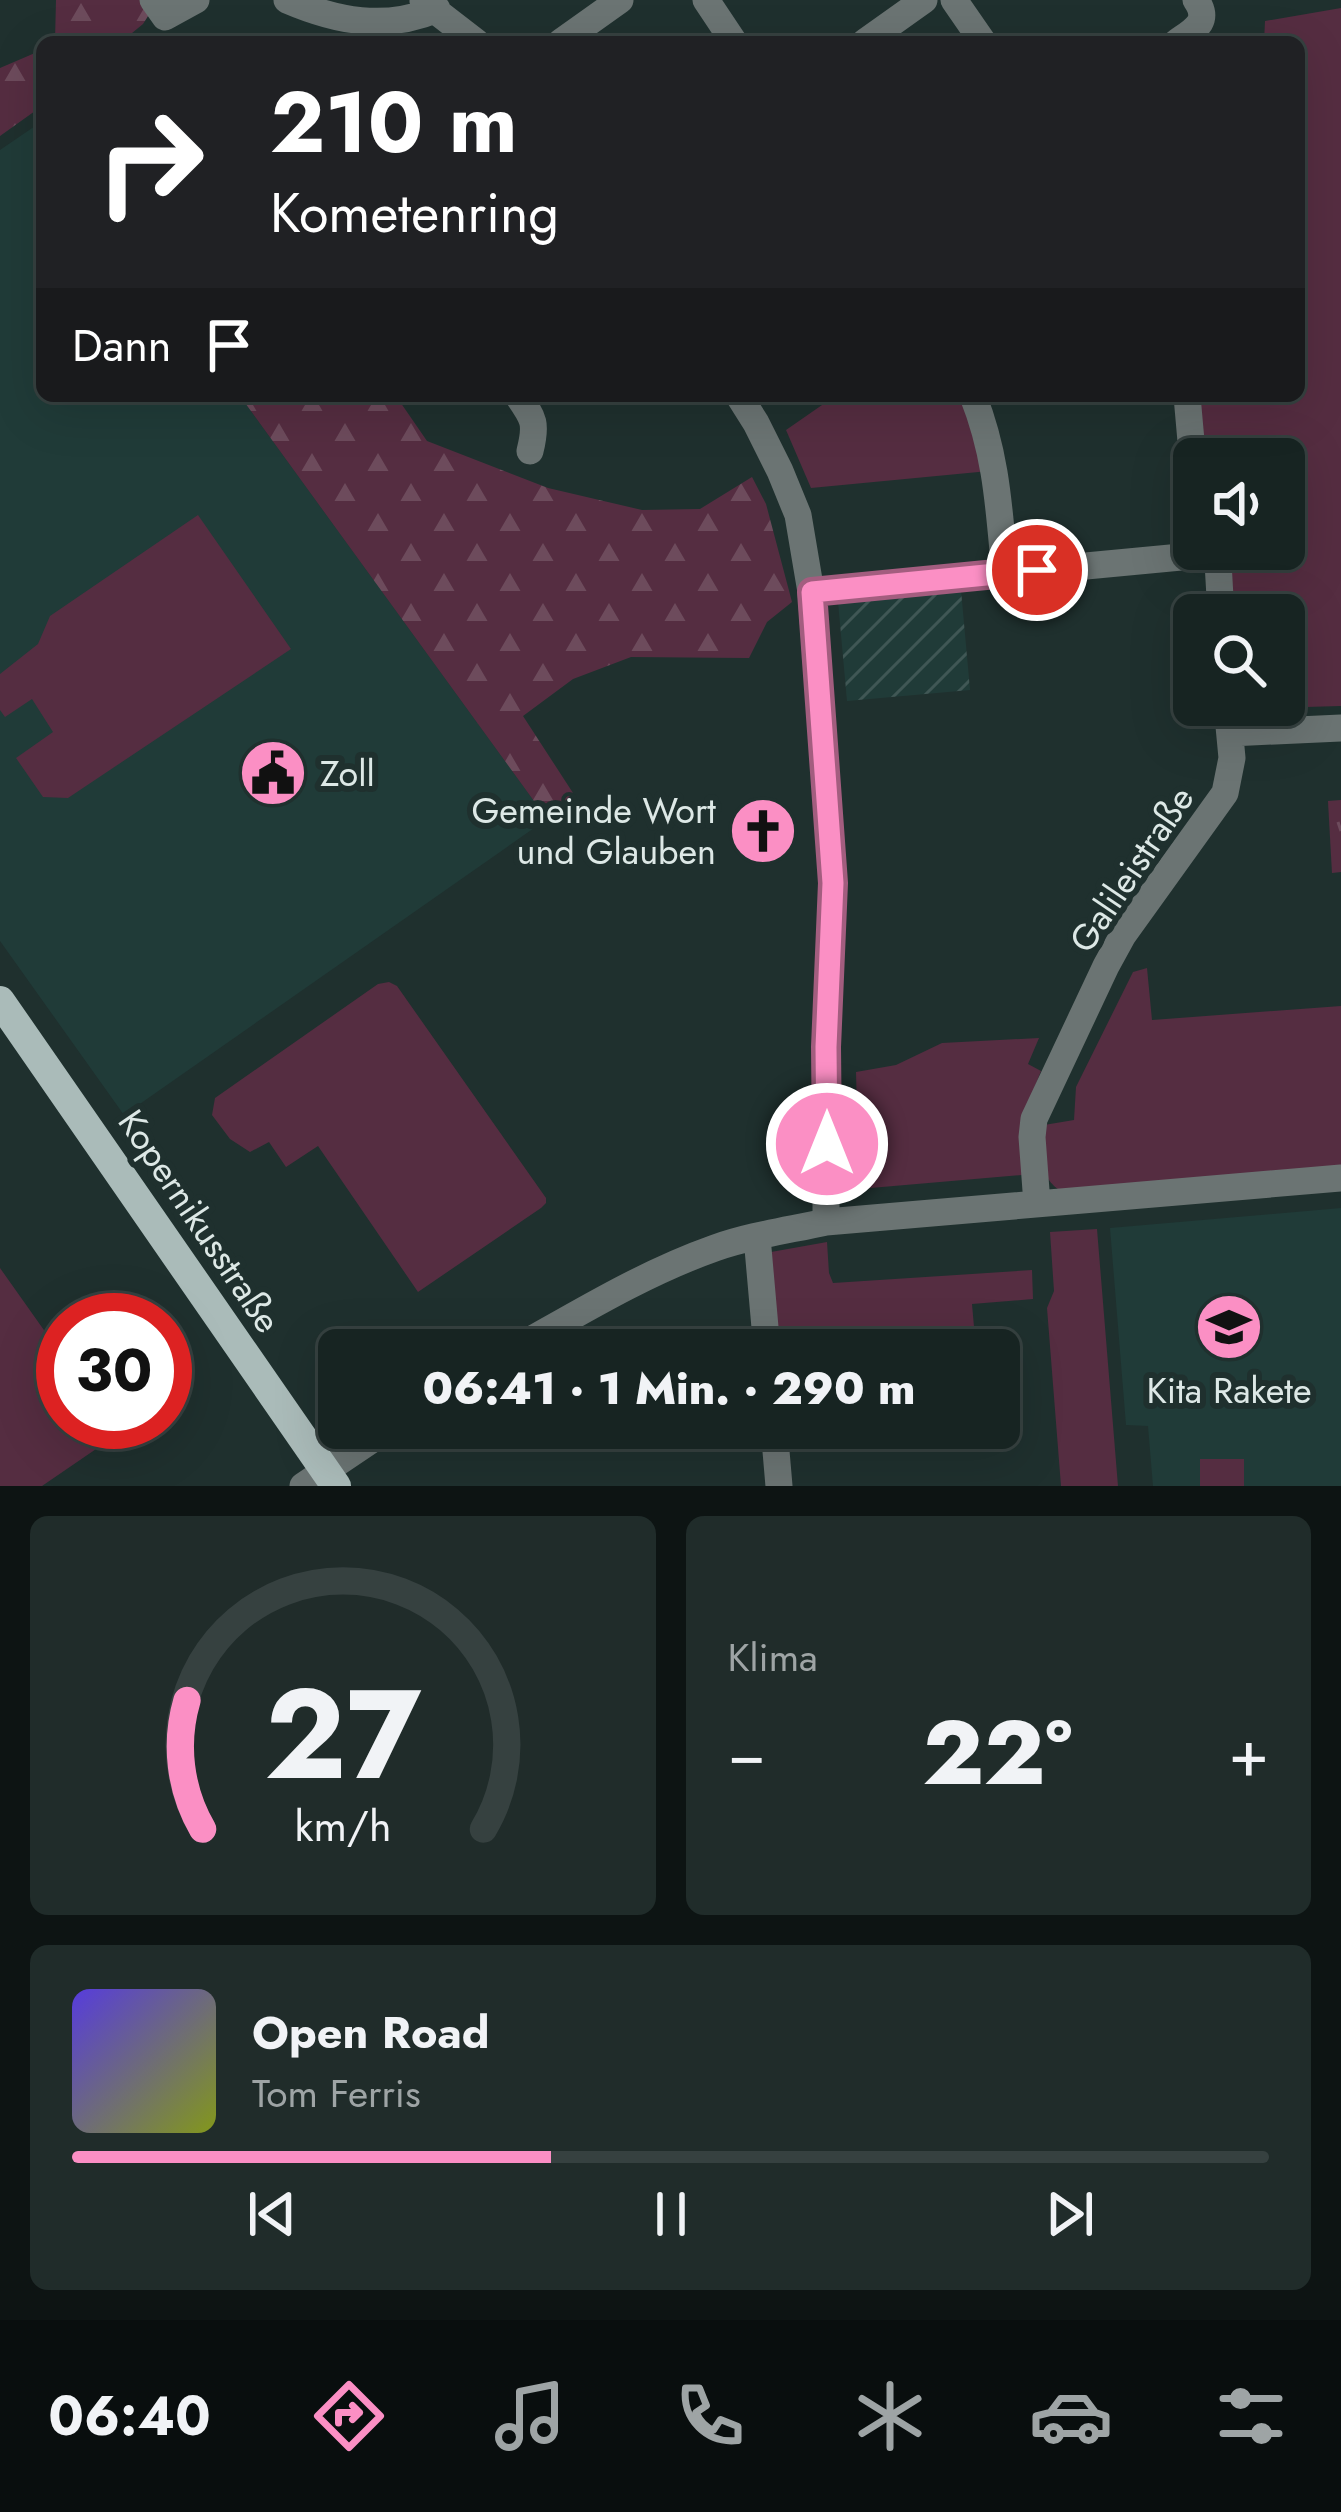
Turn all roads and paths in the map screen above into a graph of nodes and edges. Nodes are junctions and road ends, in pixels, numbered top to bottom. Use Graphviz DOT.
graph roads {
  1 [pos="196,0"];
  2 [pos="287,0"];
  3 [pos="620,0"];
  4 [pos="706,0"];
  5 [pos="924,0"];
  6 [pos="954,0"];
  7 [pos="429,5"];
  8 [pos="159,8"];
  9 [pos="1200,9"];
  10 [pos="468,36"];
  11 [pos="569,36"];
  12 [pos="730,36"];
  13 [pos="873,36"];
  14 [pos="979,36"];
  15 [pos="1186,36"];
  16 [pos="522,402"];
  17 [pos="742,402"];
  18 [pos="975,402"];
  19 [pos="1188,402"];
  20 [pos="1191,438"];
  21 [pos="530,451"];
  22 [pos="1173,558"];
  23 [pos="1005,573"];
  24 [pos="812,592"];
  25 [pos="1305,725"];
  26 [pos="1229,726"];
  27 [pos="1341,728"];
  28 [pos="0,1001"];
  29 [pos="1341,1178"];
  30 [pos="1037,1204"];
  31 [pos="826,1222"];
  32 [pos="757,1237"];
  33 [pos="550,1329"];
  34 [pos="764,1329"];
  35 [pos="362,1449"];
  36 [pos="776,1449"];
  37 [pos="321,1480"];
  38 [pos="779,1486"];
  1 -- 8 [label="street"];
  2 -- 7 [label="street"];
  3 -- 11 [label="street"];
  4 -- 12 [label="street"];
  5 -- 13 [label="street"];
  6 -- 14 [label="street"];
  7 -- 10 [label="street"];
  9 -- 15 [label="street"];
  16 -- 21 [label="street"];
  17 -- 24 [label="street"];
  18 -- 23 [label="street"];
  19 -- 20 [label="street"];
  22 -- 23 [label="street"];
  23 -- 24 [label="street"];
  24 -- 31 [label="street"];
  25 -- 27 [label="street"];
  26 -- 30 [label="street, Galileistraße"];
  28 -- 37 [label="main road, Kopernikusstraße"];
  29 -- 30 [label="street"];
  30 -- 31 [label="street"];
  31 -- 32 [label="street"];
  32 -- 33 [label="street"];
  32 -- 34 [label="street"];
  35 -- 37 [label="street"];
  36 -- 38 [label="street"];
}
